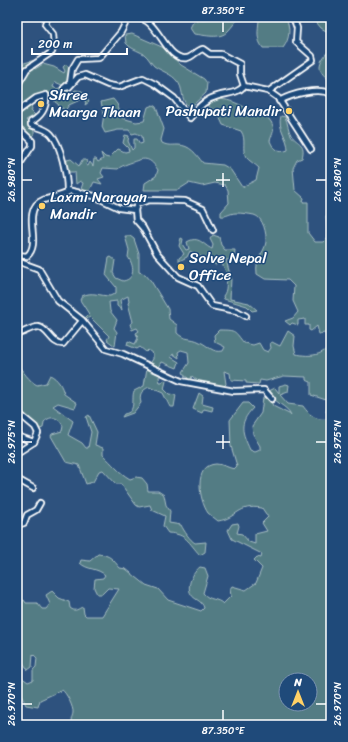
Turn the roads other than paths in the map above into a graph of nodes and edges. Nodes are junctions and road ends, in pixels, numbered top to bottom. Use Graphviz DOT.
graph roads {
  1 [pos="48,17"];
  2 [pos="293,17"];
  3 [pos="128,18"];
  4 [pos="17,86"];
  5 [pos="244,86"];
  6 [pos="269,91"];
  7 [pos="331,94"];
  8 [pos="279,101"];
  9 [pos="17,112"];
  10 [pos="17,127"];
  11 [pos="311,149"];
  12 [pos="17,180"];
  13 [pos="70,191"];
  14 [pos="136,210"];
  15 [pos="213,230"];
  16 [pos="17,255"];
  17 [pos="18,261"];
  18 [pos="17,272"];
  19 [pos="17,278"];
  20 [pos="246,316"];
  21 [pos="82,322"];
  22 [pos="17,334"];
  23 [pos="272,399"];
  24 [pos="17,412"];
  25 [pos="17,436"];
  26 [pos="34,442"];
  27 [pos="17,453"];
  28 [pos="17,479"];
  29 [pos="33,488"];
  30 [pos="40,503"];
  31 [pos="17,525"];
  32 [pos="17,680"];
  33 [pos="17,710"];
  34 [pos="17,721"];
  35 [pos="18,725"];
  1 -- 4 [label="street"];
  2 -- 6 [label="street"];
  3 -- 5 [label="street"];
  3 -- 5 [label="street"];
  5 -- 6 [label="street"];
  6 -- 8 [label="street"];
  7 -- 8 [label="street"];
  8 -- 11 [label="street"];
  9 -- 13 [label="street"];
  10 -- 12 [label="street"];
  13 -- 14 [label="street"];
  13 -- 16 [label="street"];
  14 -- 15 [label="street"];
  14 -- 20 [label="street"];
  17 -- 21 [label="street"];
  18 -- 19 [label="street"];
  21 -- 22 [label="street"];
  21 -- 23 [label="street"];
  24 -- 26 [label="street"];
  25 -- 26 [label="street"];
  26 -- 27 [label="street"];
  28 -- 29 [label="street"];
  30 -- 31 [label="street"];
  32 -- 33 [label="street"];
  34 -- 35 [label="street"];
}
